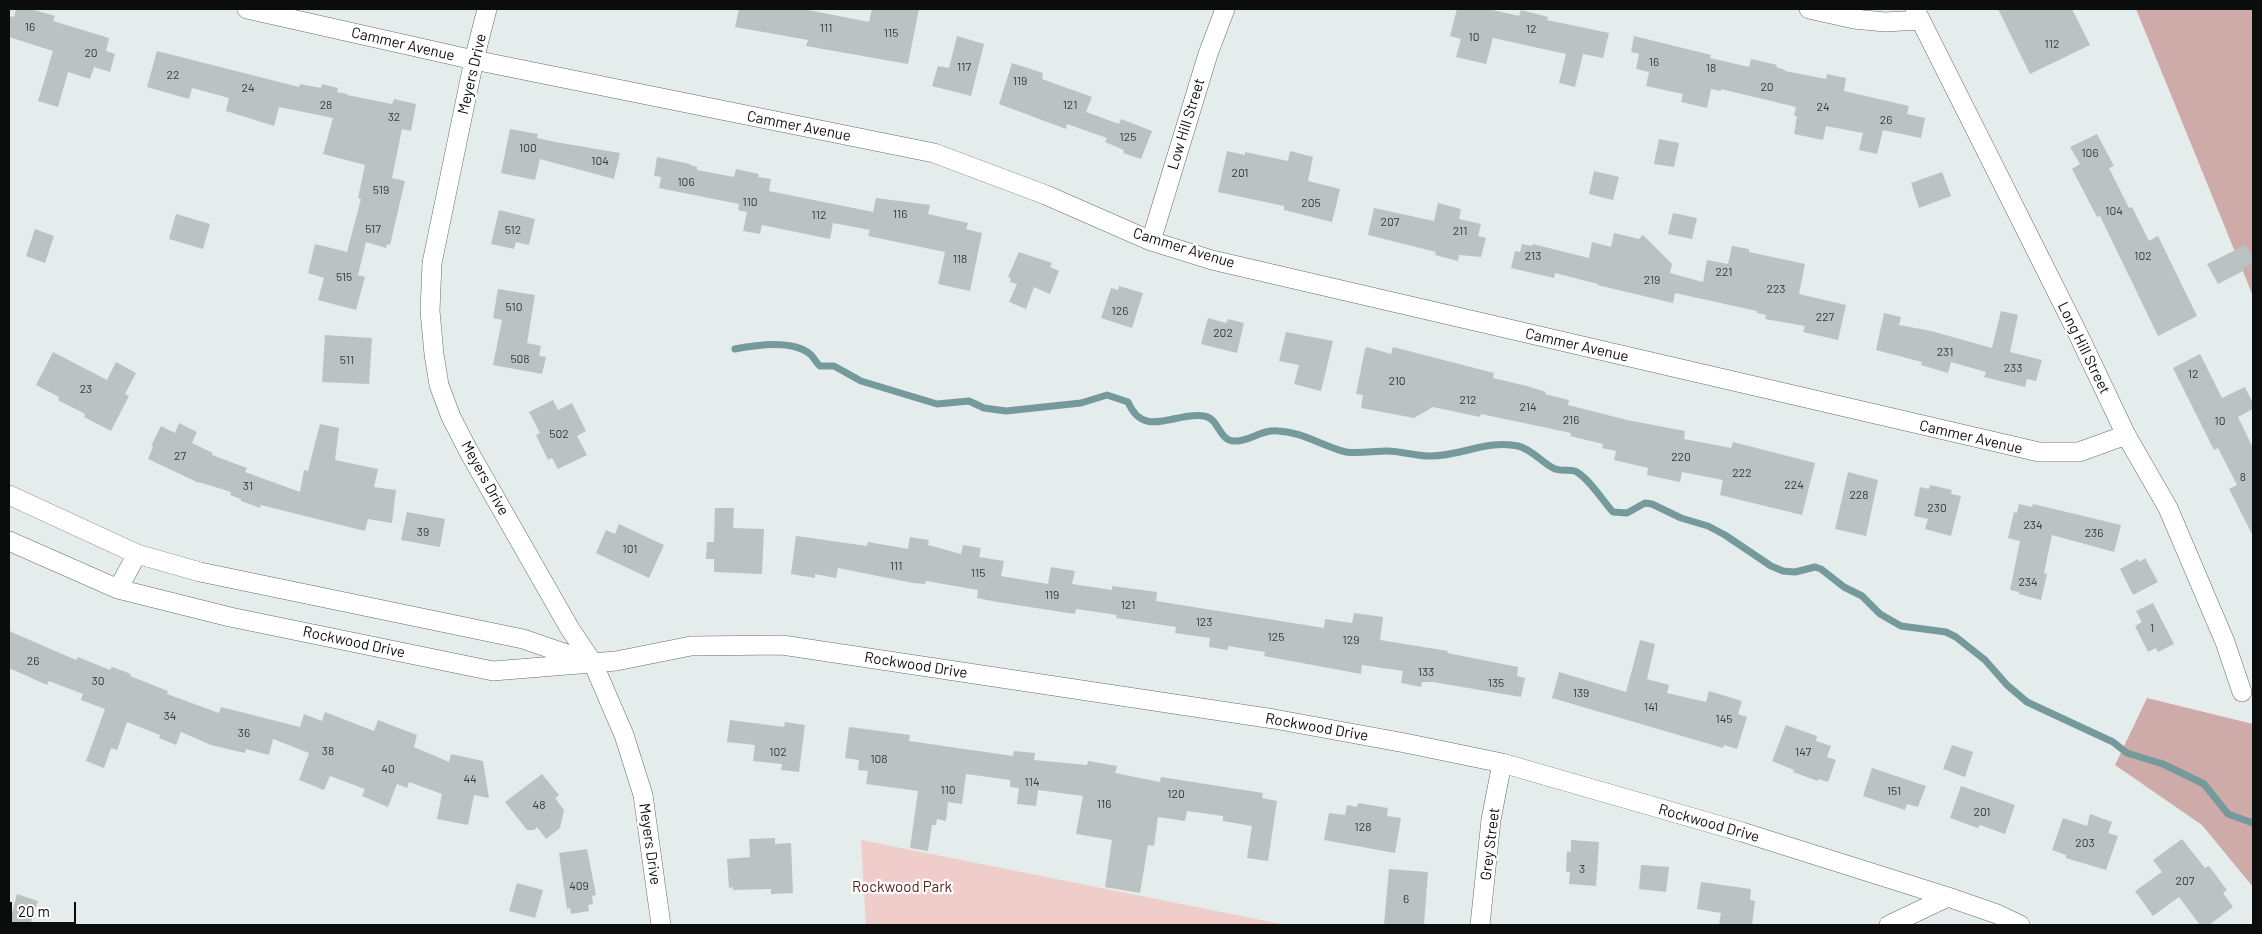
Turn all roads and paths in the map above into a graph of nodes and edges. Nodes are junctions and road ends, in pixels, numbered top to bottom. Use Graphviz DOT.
graph roads {
  1 [pos="247,9"];
  2 [pos="487,9"];
  3 [pos="1225,9"];
  4 [pos="1809,9"];
  5 [pos="1918,14"];
  6 [pos="474,60"];
  7 [pos="1151,241"];
  8 [pos="2126,435"];
  9 [pos="9,495"];
  10 [pos="9,541"];
  11 [pos="136,554"];
  12 [pos="118,590"];
  13 [pos="592,663"];
  14 [pos="2242,692"];
  15 [pos="1502,763"];
  16 [pos="1948,897"];
  17 [pos="661,925"];
  18 [pos="1480,925"];
  19 [pos="1889,925"];
  20 [pos="2020,925"];
  1 -- 6 [label="street, Cammer Avenue"];
  2 -- 6 [label="street, Meyers Drive"];
  3 -- 7 [label="street, Low Hill Street"];
  4 -- 5 [label="street"];
  5 -- 8 [label="street, Long Hill Street"];
  6 -- 7 [label="street, Cammer Avenue"];
  6 -- 13 [label="street, Meyers Drive"];
  7 -- 8 [label="street, Cammer Avenue"];
  8 -- 14 [label="street, Long Hill Street"];
  9 -- 11 [label="street, Rockwood Drive"];
  10 -- 12 [label="street, Rockwood Drive"];
  11 -- 12 [label="street"];
  11 -- 13 [label="street, Rockwood Drive"];
  12 -- 13 [label="street, Rockwood Drive"];
  13 -- 15 [label="street, Rockwood Drive"];
  13 -- 17 [label="street, Meyers Drive"];
  15 -- 16 [label="street, Rockwood Drive"];
  15 -- 18 [label="street, Grey Street"];
  16 -- 19 [label="street"];
  16 -- 20 [label="street, Rockwood Drive"];
}
